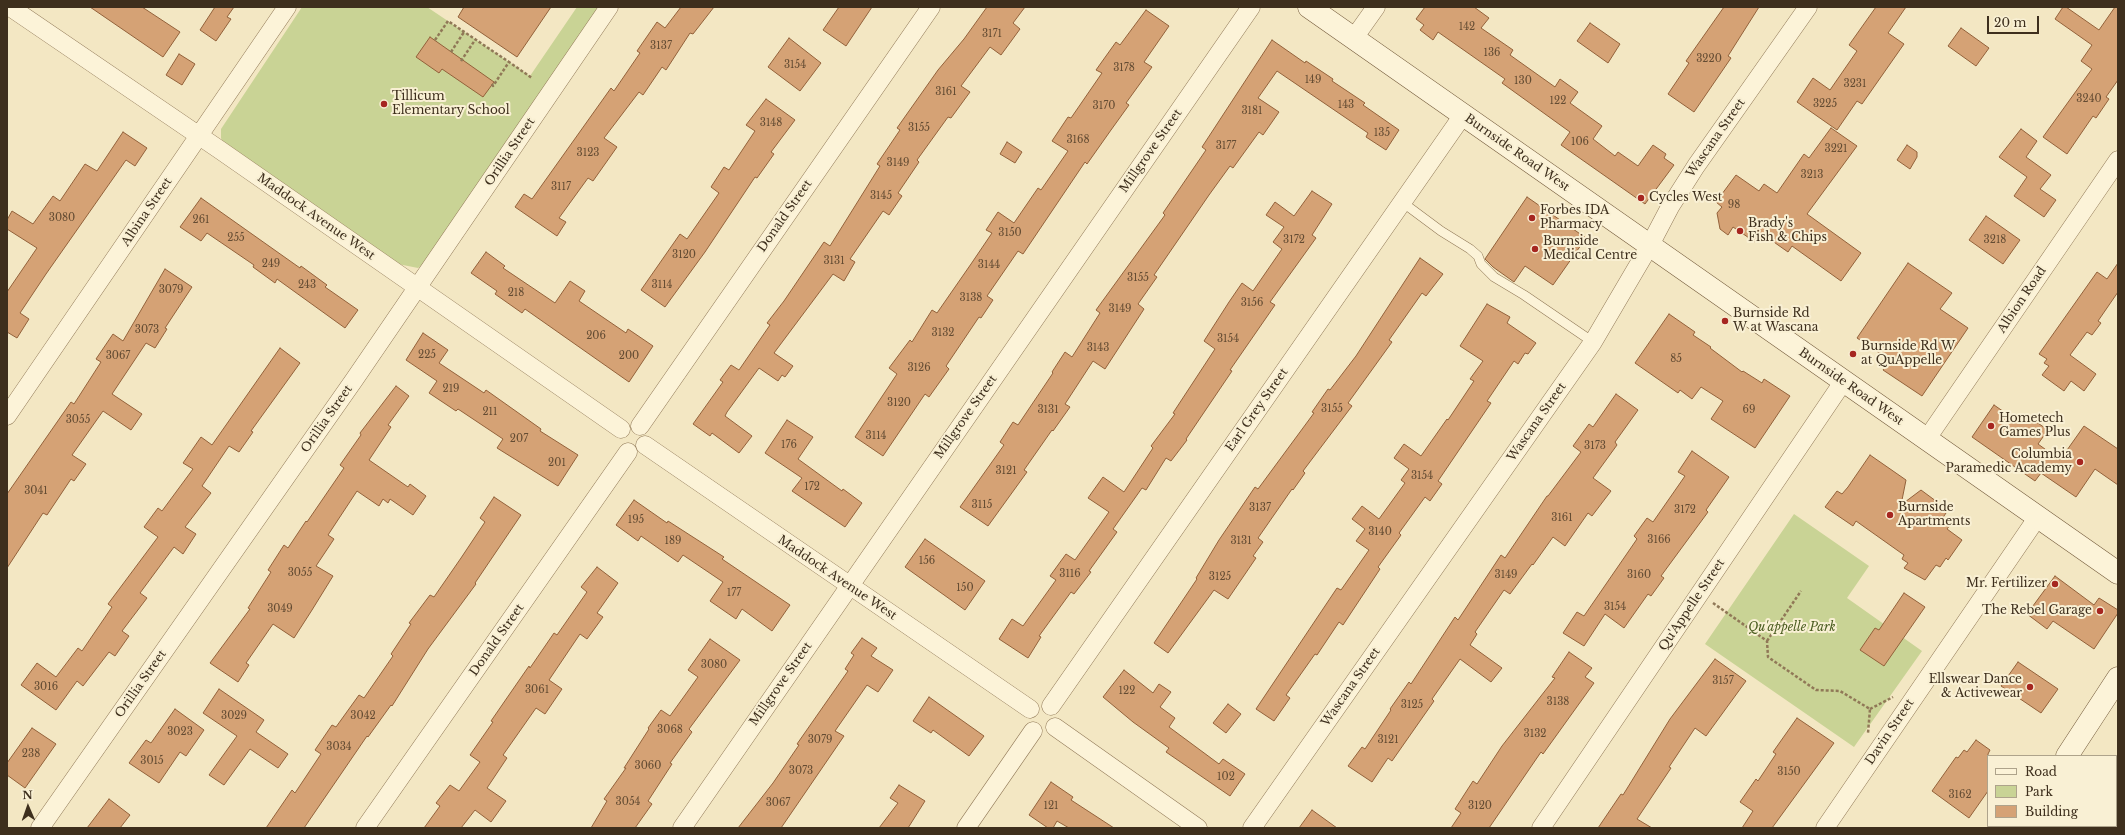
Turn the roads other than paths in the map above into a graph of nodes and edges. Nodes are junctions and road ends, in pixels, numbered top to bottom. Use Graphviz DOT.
graph roads {
  1 [pos="10,7"];
  2 [pos="287,7"];
  3 [pos="609,7"];
  4 [pos="931,7"];
  5 [pos="1251,7"];
  6 [pos="1309,7"];
  7 [pos="1376,7"];
  8 [pos="1808,7"];
  9 [pos="1354,38"];
  10 [pos="1463,115"];
  11 [pos="199,136"];
  12 [pos="2118,160"];
  13 [pos="1402,202"];
  14 [pos="1650,246"];
  15 [pos="418,288"];
  16 [pos="1593,342"];
  17 [pos="1843,382"];
  18 [pos="7,416"];
  19 [pos="640,426"];
  20 [pos="621,429"];
  21 [pos="1926,440"];
  22 [pos="636,449"];
  23 [pos="2037,518"];
  24 [pos="2118,573"];
  25 [pos="848,586"];
  26 [pos="2118,678"];
  27 [pos="1051,706"];
  28 [pos="1030,709"];
  29 [pos="1055,727"];
  30 [pos="1033,731"];
  31 [pos="2068,755"];
  32 [pos="40,828"];
  33 [pos="365,828"];
  34 [pos="682,828"];
  35 [pos="966,828"];
  36 [pos="1198,828"];
  37 [pos="1252,828"];
  38 [pos="1541,828"];
  39 [pos="1825,828"];
  1 -- 11 [label="street, Maddock Avenue West"];
  2 -- 11 [label="street, Albina Street"];
  3 -- 15 [label="street, Orillia Street"];
  4 -- 19 [label="street, Donald Street"];
  5 -- 25 [label="street, Millgrove Street"];
  6 -- 9 [label="main road, Burnside Road West"];
  7 -- 9 [label="street"];
  8 -- 14 [label="street, Wascana Street"];
  9 -- 10 [label="main road, Burnside Road West"];
  10 -- 13 [label="street, Earl Grey Street"];
  10 -- 14 [label="main road, Burnside Road West"];
  11 -- 15 [label="street, Maddock Avenue West"];
  11 -- 18 [label="street, Albina Street"];
  12 -- 21 [label="street, Albion Road"];
  13 -- 16 [label="lane"];
  13 -- 27 [label="street, Earl Grey Street"];
  14 -- 16 [label="street, Wascana Street"];
  14 -- 17 [label="main road, Burnside Road West"];
  15 -- 20 [label="street, Maddock Avenue West"];
  15 -- 32 [label="street, Orillia Street"];
  16 -- 37 [label="street, Wascana Street"];
  17 -- 21 [label="main road, Burnside Road West"];
  17 -- 38 [label="street, Qu'Appelle Street"];
  19 -- 20 [label="street"];
  19 -- 22 [label="street"];
  20 -- 22 [label="street"];
  21 -- 23 [label="main road, Burnside Road West"];
  22 -- 25 [label="street, Maddock Avenue West"];
  22 -- 33 [label="street, Donald Street"];
  23 -- 24 [label="main road, Burnside Road West"];
  23 -- 39 [label="street, Davin Street"];
  25 -- 28 [label="street, Maddock Avenue West"];
  25 -- 34 [label="street, Millgrove Street"];
  26 -- 31 [label="main road"];
  27 -- 28 [label="street"];
  27 -- 29 [label="street"];
  28 -- 30 [label="street"];
  29 -- 30 [label="street"];
  29 -- 36 [label="street"];
  30 -- 35 [label="street"];
}
